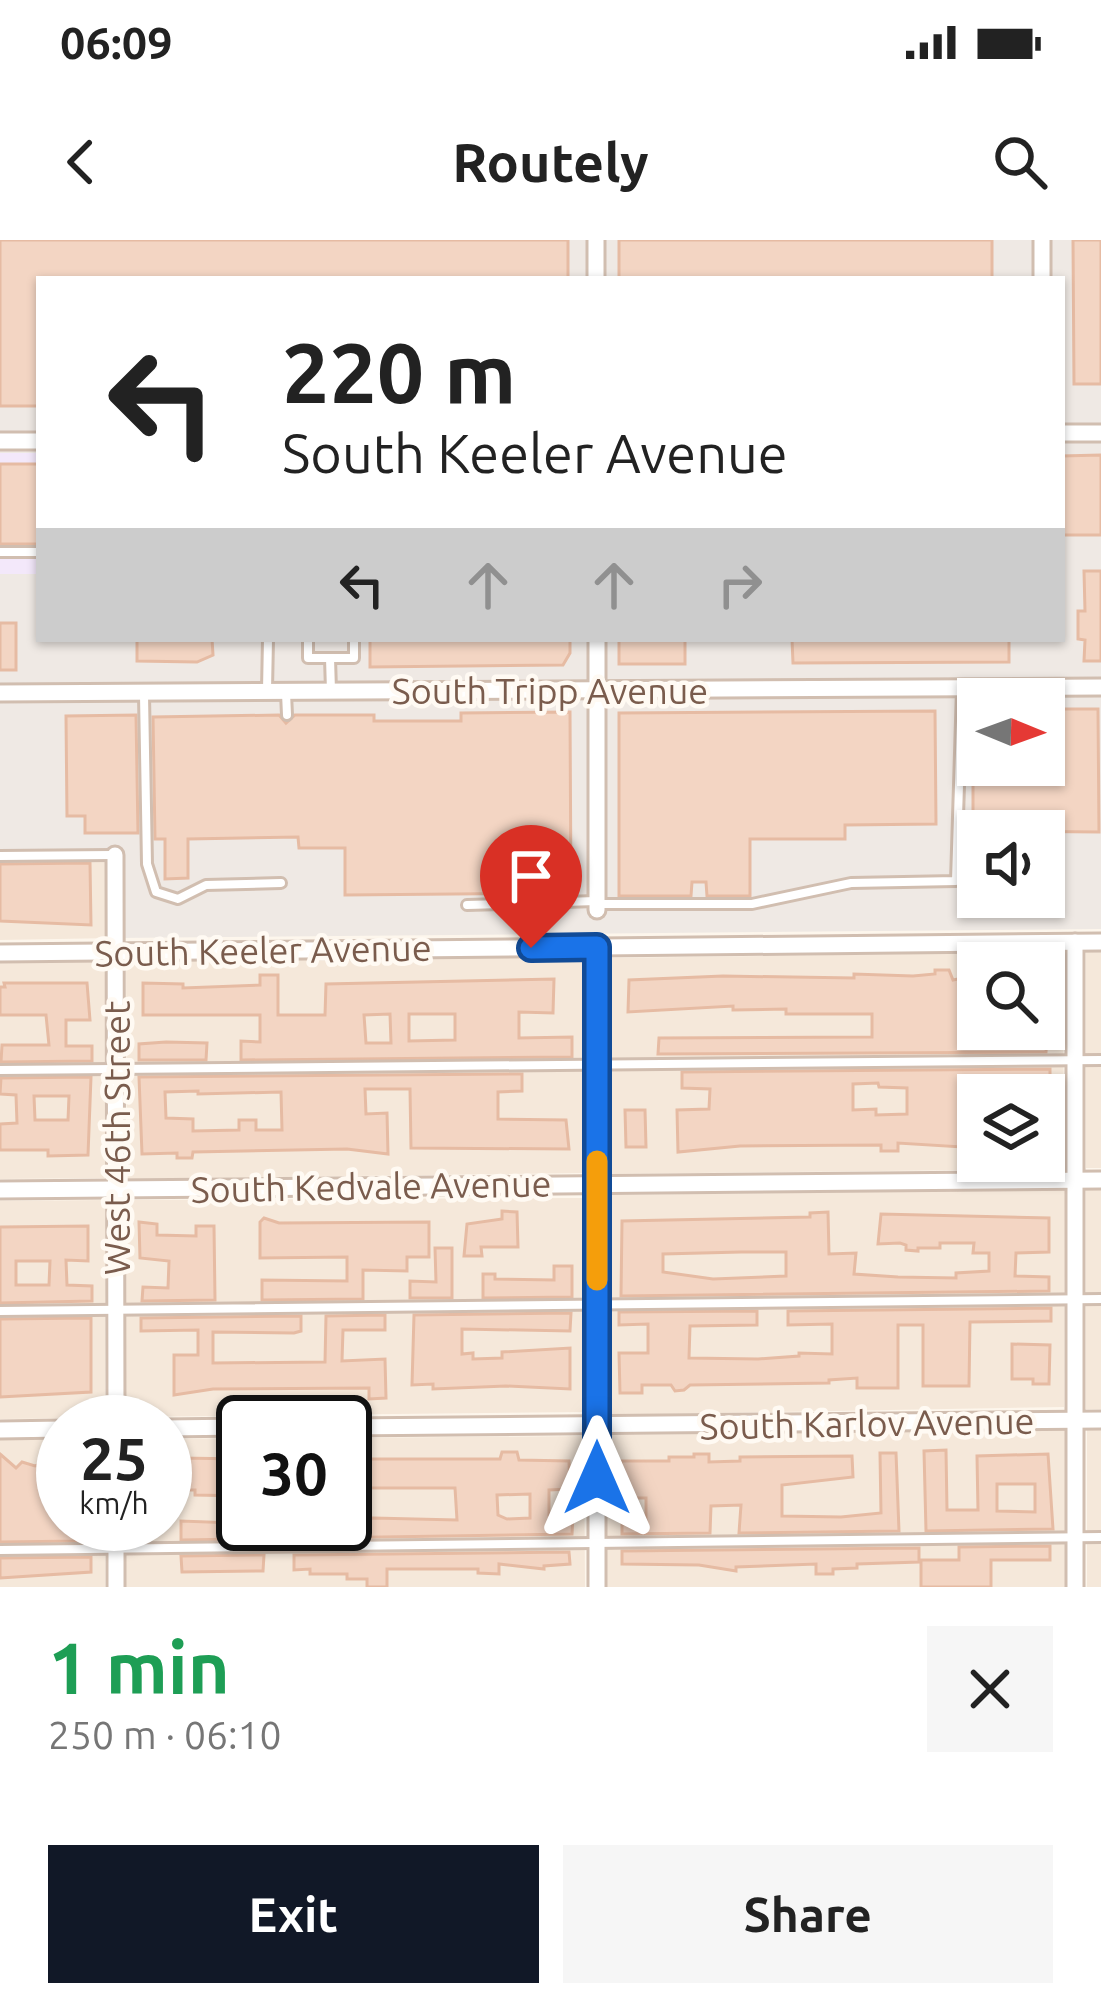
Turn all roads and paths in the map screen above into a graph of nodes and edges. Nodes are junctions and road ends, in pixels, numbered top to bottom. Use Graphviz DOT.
graph roads {
  1 [pos="596,240"];
  2 [pos="1042,240"];
  3 [pos="596,276"];
  4 [pos="1042,276"];
  5 [pos="1065,433"];
  6 [pos="1101,433"];
  7 [pos="0,441"];
  8 [pos="36,441"];
  9 [pos="36,552"];
  10 [pos="0,553"];
  11 [pos="268,642"];
  12 [pos="308,642"];
  13 [pos="354,642"];
  14 [pos="597,642"];
  15 [pos="331,658"];
  16 [pos="1065,687"];
  17 [pos="1101,687"];
  18 [pos="957,688"];
  19 [pos="597,690"];
  20 [pos="331,691"];
  21 [pos="144,692"];
  22 [pos="267,692"];
  23 [pos="286,692"];
  24 [pos="0,693"];
  25 [pos="287,715"];
  26 [pos="959,786"];
  27 [pos="116,855"];
  28 [pos="0,856"];
  29 [pos="281,883"];
  30 [pos="467,905"];
  31 [pos="597,905"];
  32 [pos="1076,942"];
  33 [pos="1101,942"];
  34 [pos="597,947"];
  35 [pos="115,952"];
  36 [pos="0,953"];
  37 [pos="1076,1060"];
  38 [pos="1101,1060"];
  39 [pos="597,1064"];
  40 [pos="116,1069"];
  41 [pos="0,1070"];
  42 [pos="1076,1180"];
  43 [pos="1101,1180"];
  44 [pos="597,1184"];
  45 [pos="116,1189"];
  46 [pos="0,1190"];
  47 [pos="1101,1299"];
  48 [pos="1075,1300"];
  49 [pos="597,1305"];
  50 [pos="116,1310"];
  51 [pos="0,1311"];
  52 [pos="116,1395"];
  53 [pos="1101,1420"];
  54 [pos="1075,1421"];
  55 [pos="597,1425"];
  56 [pos="372,1426"];
  57 [pos="36,1429"];
  58 [pos="0,1430"];
  59 [pos="1101,1537"];
  60 [pos="1075,1538"];
  61 [pos="597,1543"];
  62 [pos="192,1548"];
  63 [pos="0,1550"];
  64 [pos="36,1550"];
  65 [pos="116,1551"];
  66 [pos="116,1587"];
  67 [pos="597,1587"];
  68 [pos="1075,1587"];
  1 -- 3 [label="street"];
  2 -- 4 [label="street"];
  5 -- 6 [label="street"];
  7 -- 8 [label="street"];
  9 -- 10 [label="lane"];
  11 -- 22 [label="lane"];
  12 -- 15 [label="lane"];
  13 -- 15 [label="lane"];
  14 -- 19 [label="street"];
  15 -- 20 [label="lane"];
  16 -- 17 [label="street, South Tripp Avenue"];
  18 -- 19 [label="street, South Tripp Avenue"];
  19 -- 20 [label="street, South Tripp Avenue"];
  19 -- 31 [label="street"];
  20 -- 23 [label="street, South Tripp Avenue"];
  21 -- 22 [label="street, South Tripp Avenue"];
  21 -- 24 [label="street, South Tripp Avenue"];
  21 -- 29 [label="lane"];
  22 -- 23 [label="street, South Tripp Avenue"];
  23 -- 25 [label="lane"];
  26 -- 31 [label="lane"];
  27 -- 28 [label="lane"];
  27 -- 35 [label="street, West 46th Street"];
  30 -- 31 [label="lane"];
  32 -- 33 [label="street, South Keeler Avenue"];
  32 -- 34 [label="street, South Keeler Avenue"];
  32 -- 37 [label="street"];
  34 -- 35 [label="street, South Keeler Avenue"];
  34 -- 39 [label="street"];
  35 -- 36 [label="street, South Keeler Avenue"];
  35 -- 40 [label="street, West 46th Street"];
  37 -- 38 [label="lane"];
  37 -- 39 [label="lane"];
  37 -- 42 [label="street"];
  39 -- 40 [label="lane"];
  39 -- 44 [label="street"];
  40 -- 41 [label="lane"];
  40 -- 45 [label="street, West 46th Street"];
  42 -- 43 [label="street, South Kedvale Avenue"];
  42 -- 44 [label="street, South Kedvale Avenue"];
  42 -- 48 [label="street"];
  44 -- 45 [label="street, South Kedvale Avenue"];
  44 -- 49 [label="street"];
  45 -- 46 [label="street, South Kedvale Avenue"];
  45 -- 50 [label="street, West 46th Street"];
  47 -- 48 [label="lane"];
  48 -- 49 [label="lane"];
  48 -- 54 [label="street"];
  49 -- 50 [label="lane"];
  49 -- 55 [label="street"];
  50 -- 51 [label="lane"];
  50 -- 52 [label="street, West 46th Street"];
  53 -- 54 [label="street, South Karlov Avenue"];
  54 -- 55 [label="street, South Karlov Avenue"];
  54 -- 60 [label="street"];
  55 -- 56 [label="street, South Karlov Avenue"];
  55 -- 61 [label="street"];
  57 -- 58 [label="street"];
  59 -- 60 [label="lane"];
  60 -- 61 [label="lane"];
  60 -- 68 [label="street"];
  61 -- 62 [label="lane"];
  61 -- 67 [label="street"];
  63 -- 64 [label="lane"];
  65 -- 66 [label="street"];
}
